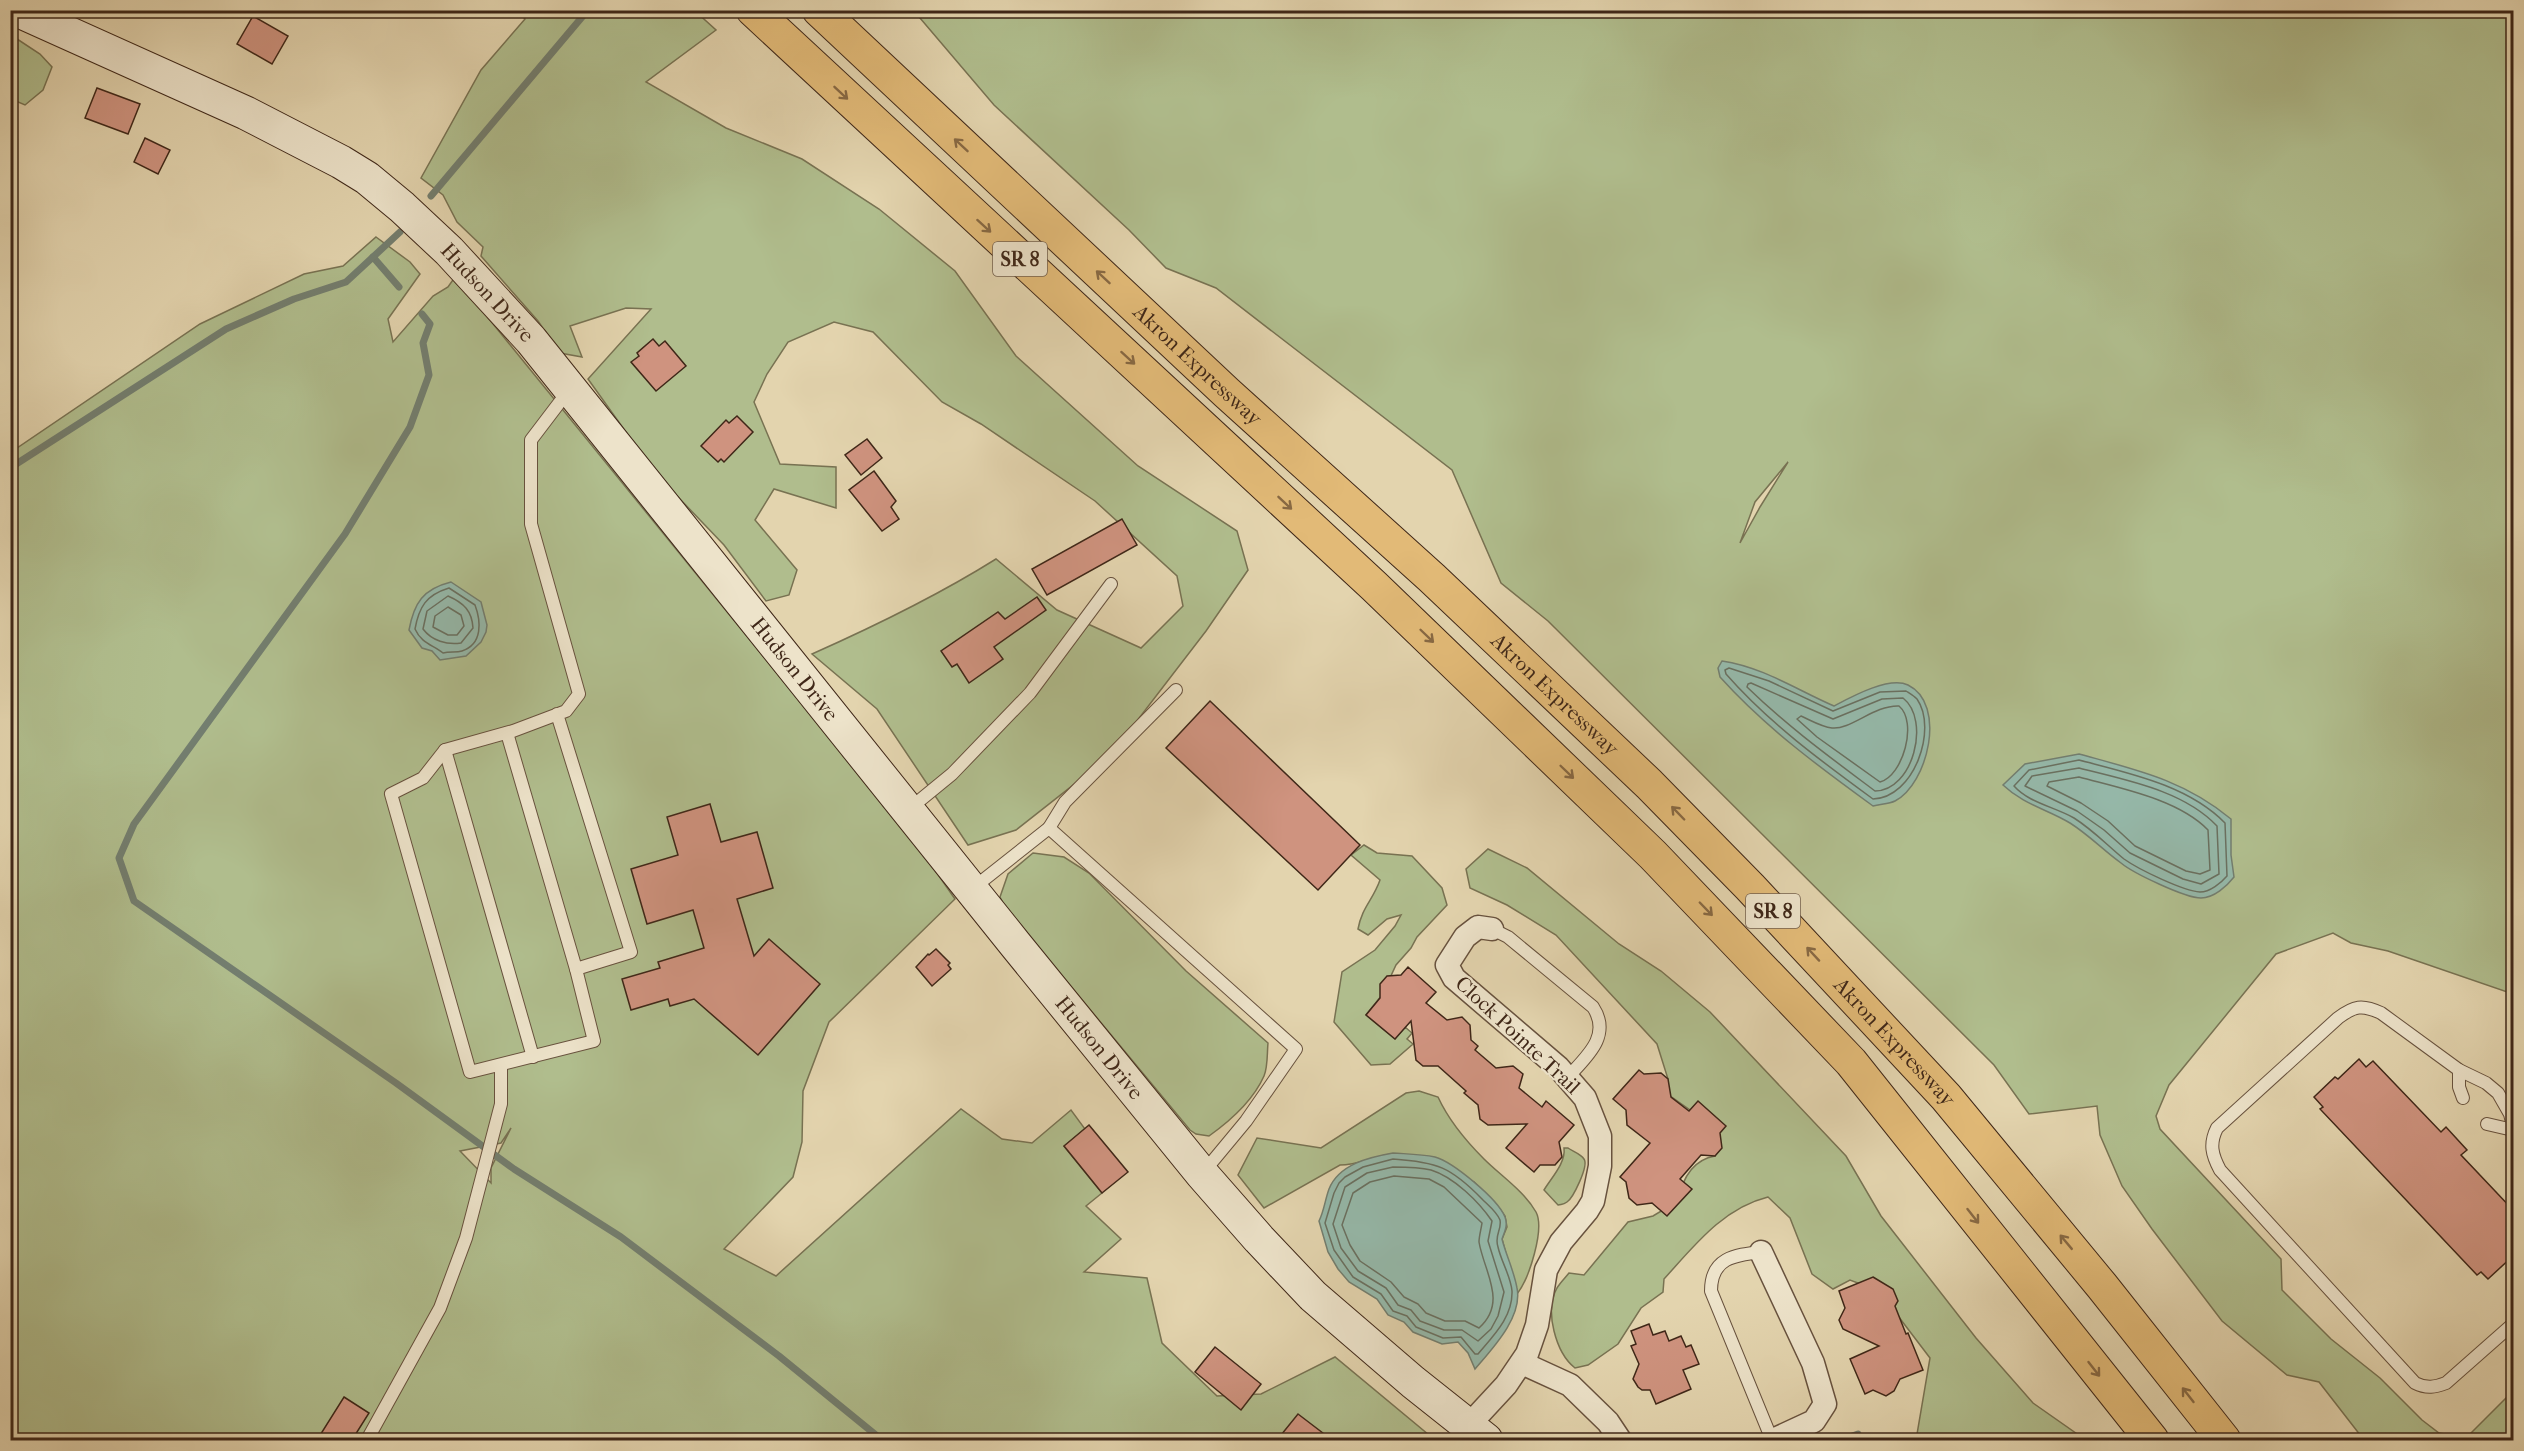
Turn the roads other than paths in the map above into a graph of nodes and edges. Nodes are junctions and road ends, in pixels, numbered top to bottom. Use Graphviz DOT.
graph roads {
  1 [pos="17,10"];
  2 [pos="753,10"];
  3 [pos="825,16"];
  4 [pos="570,389"];
  5 [pos="1112,584"];
  6 [pos="1176,690"];
  7 [pos="557,714"];
  8 [pos="507,733"];
  9 [pos="445,750"];
  10 [pos="908,811"];
  11 [pos="1049,828"];
  12 [pos="971,890"];
  13 [pos="1492,929"];
  14 [pos="576,969"];
  15 [pos="533,1057"];
  16 [pos="501,1066"];
  17 [pos="2459,1070"];
  18 [pos="1568,1077"];
  19 [pos="2463,1098"];
  20 [pos="2487,1124"];
  21 [pos="2513,1130"];
  22 [pos="1202,1174"];
  23 [pos="1761,1252"];
  24 [pos="2514,1323"];
  25 [pos="1522,1362"];
  26 [pos="1477,1433"];
  27 [pos="367,1440"];
  28 [pos="1620,1440"];
  29 [pos="1772,1440"];
  30 [pos="2152,1440"];
  31 [pos="2224,1440"];
  1 -- 4 [label="street, Hudson Drive"];
  2 -- 30 [label="highway, Akron Expressway / SR 8, one-way"];
  31 -- 3 [label="highway, Akron Expressway / SR 8, one-way"];
  4 -- 7 [label="lane"];
  4 -- 10 [label="street, Hudson Drive"];
  5 -- 10 [label="lane"];
  6 -- 11 [label="lane"];
  7 -- 8 [label="lane"];
  7 -- 14 [label="lane"];
  8 -- 9 [label="lane"];
  8 -- 14 [label="lane"];
  9 -- 15 [label="lane"];
  9 -- 16 [label="lane"];
  10 -- 12 [label="street, Hudson Drive"];
  11 -- 12 [label="lane"];
  11 -- 22 [label="lane"];
  12 -- 22 [label="street, Hudson Drive"];
  13 -- 18 [label="lane"];
  13 -- 18 [label="street, Clock Pointe Trail"];
  14 -- 15 [label="lane"];
  15 -- 16 [label="lane"];
  16 -- 27 [label="lane"];
  17 -- 19 [label="lane"];
  17 -- 21 [label="lane"];
  17 -- 24 [label="lane"];
  18 -- 25 [label="street, Clock Pointe Trail"];
  20 -- 21 [label="lane"];
  22 -- 26 [label="street, Hudson Drive"];
  23 -- 29 [label="street"];
  23 -- 29 [label="lane"];
  25 -- 26 [label="street, Clock Pointe Trail"];
  25 -- 28 [label="street"];
}
